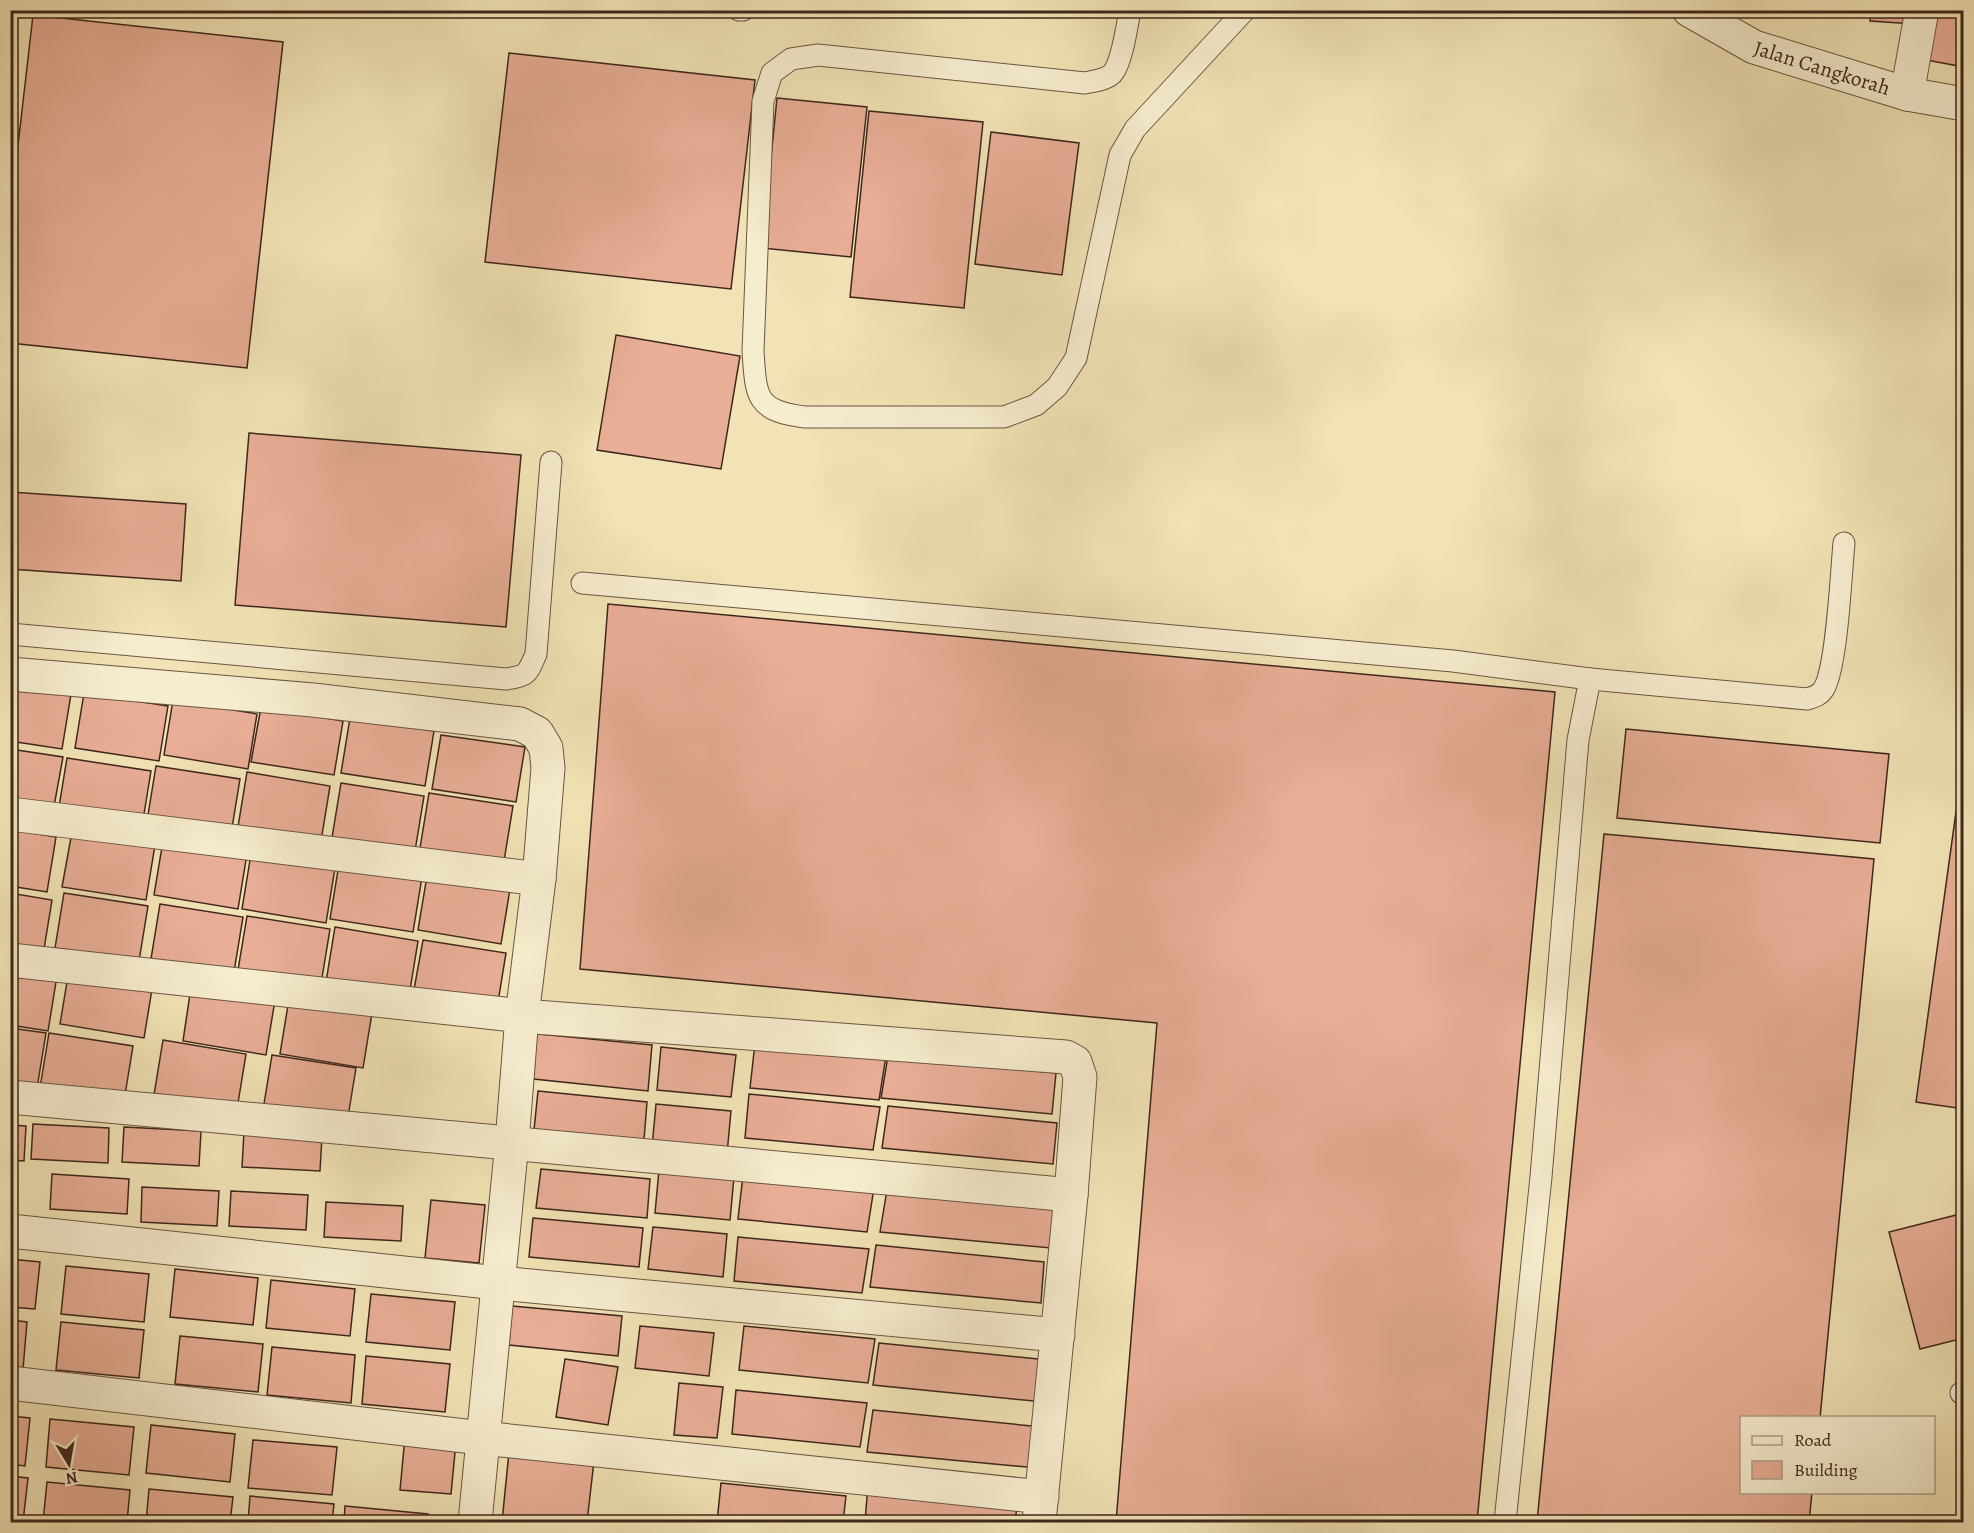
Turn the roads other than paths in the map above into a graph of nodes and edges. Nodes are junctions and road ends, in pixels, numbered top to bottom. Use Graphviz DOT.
graph roads {
  1 [pos="1130,10"];
  2 [pos="1245,10"];
  3 [pos="1689,10"];
  4 [pos="1922,10"];
  5 [pos="1907,94"];
  6 [pos="1964,104"];
  7 [pos="551,462"];
  8 [pos="1844,543"];
  9 [pos="582,583"];
  10 [pos="10,634"];
  11 [pos="10,674"];
  12 [pos="1590,679"];
  13 [pos="10,814"];
  14 [pos="539,879"];
  15 [pos="10,960"];
  16 [pos="522,1016"];
  17 [pos="10,1097"];
  18 [pos="512,1142"];
  19 [pos="1071,1195"];
  20 [pos="10,1231"];
  21 [pos="498,1283"];
  22 [pos="1058,1335"];
  23 [pos="10,1383"];
  24 [pos="482,1438"];
  25 [pos="1040,1510"];
  26 [pos="475,1522"];
  27 [pos="1505,1522"];
  1 -- 2 [label="lane"];
  3 -- 5 [label="street, Jalan Cangkorah"];
  4 -- 5 [label="street"];
  5 -- 6 [label="street, Jalan Cangkorah"];
  7 -- 10 [label="lane"];
  8 -- 12 [label="lane"];
  9 -- 12 [label="lane"];
  11 -- 14 [label="street"];
  12 -- 27 [label="lane"];
  13 -- 14 [label="street"];
  14 -- 16 [label="street"];
  15 -- 16 [label="street"];
  16 -- 18 [label="street"];
  16 -- 19 [label="street"];
  17 -- 18 [label="street"];
  18 -- 19 [label="street"];
  18 -- 21 [label="street"];
  19 -- 22 [label="street"];
  20 -- 21 [label="street"];
  21 -- 22 [label="street"];
  21 -- 24 [label="street"];
  22 -- 25 [label="street"];
  23 -- 24 [label="street"];
  24 -- 25 [label="street"];
  24 -- 26 [label="street"];
}
